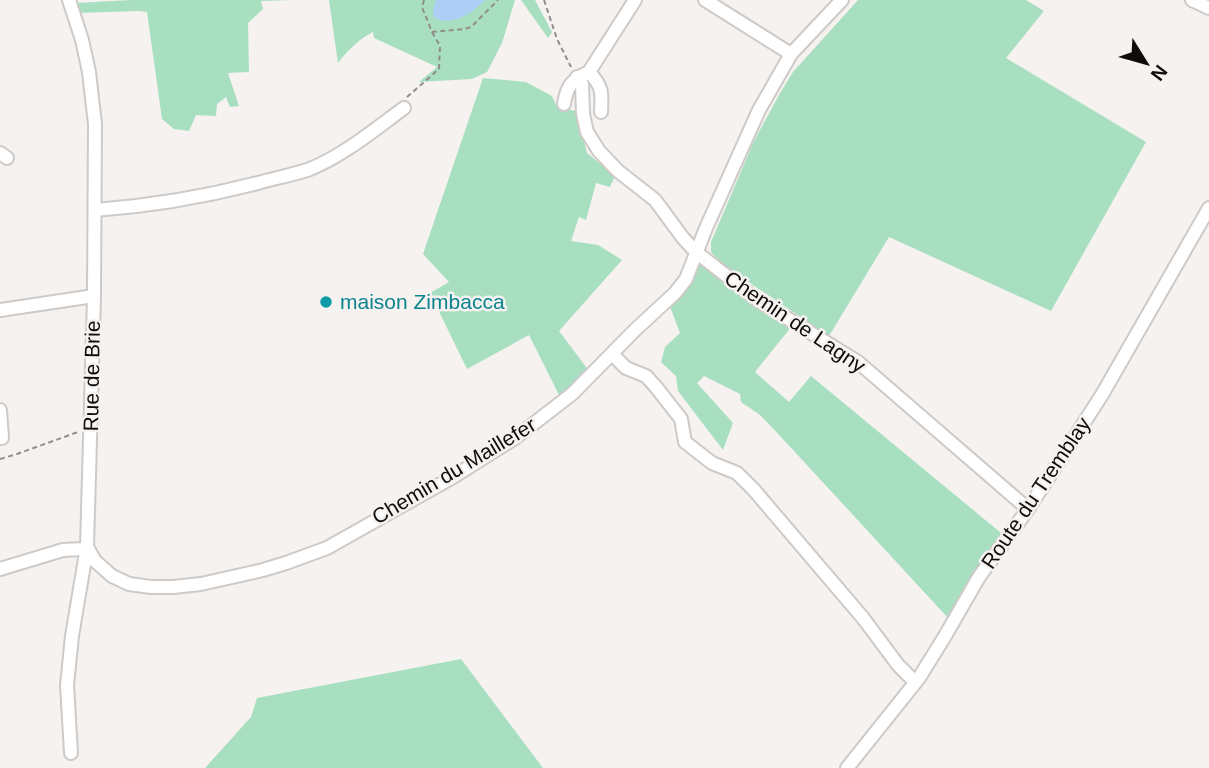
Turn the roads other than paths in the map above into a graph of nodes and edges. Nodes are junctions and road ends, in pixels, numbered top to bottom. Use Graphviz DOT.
graph roads {
  1 [pos="69,0"];
  2 [pos="635,0"];
  3 [pos="705,0"];
  4 [pos="842,0"];
  5 [pos="1192,0"];
  6 [pos="1209,8"];
  7 [pos="791,54"];
  8 [pos="583,75"];
  9 [pos="564,104"];
  10 [pos="404,108"];
  11 [pos="601,112"];
  12 [pos="1209,208"];
  13 [pos="95,210"];
  14 [pos="696,252"];
  15 [pos="94,296"];
  16 [pos="0,310"];
  17 [pos="612,354"];
  18 [pos="0,410"];
  19 [pos="2,438"];
  20 [pos="1028,509"];
  21 [pos="87,547"];
  22 [pos="0,569"];
  23 [pos="915,682"];
  24 [pos="71,754"];
  25 [pos="847,768"];
  1 -- 13 [label="street, Rue de Brie"];
  2 -- 8 [label="street"];
  3 -- 7 [label="street"];
  4 -- 7 [label="street, Chemin du Maillefer"];
  5 -- 6 [label="street"];
  7 -- 14 [label="street, Chemin du Maillefer"];
  8 -- 9 [label="street"];
  8 -- 11 [label="street"];
  8 -- 14 [label="street, Chemin de Lagny"];
  10 -- 13 [label="street"];
  12 -- 20 [label="street, Route du Tremblay"];
  13 -- 15 [label="street, Rue de Brie"];
  14 -- 17 [label="street, Chemin du Maillefer"];
  14 -- 20 [label="street, Chemin de Lagny"];
  15 -- 16 [label="street"];
  15 -- 21 [label="street, Rue de Brie"];
  17 -- 21 [label="street, Chemin du Maillefer"];
  17 -- 23 [label="street"];
  18 -- 19 [label="street"];
  20 -- 23 [label="street, Route du Tremblay"];
  21 -- 22 [label="street"];
  21 -- 24 [label="street, Rue de Brie"];
  23 -- 25 [label="street, Route du Tremblay"];
}
